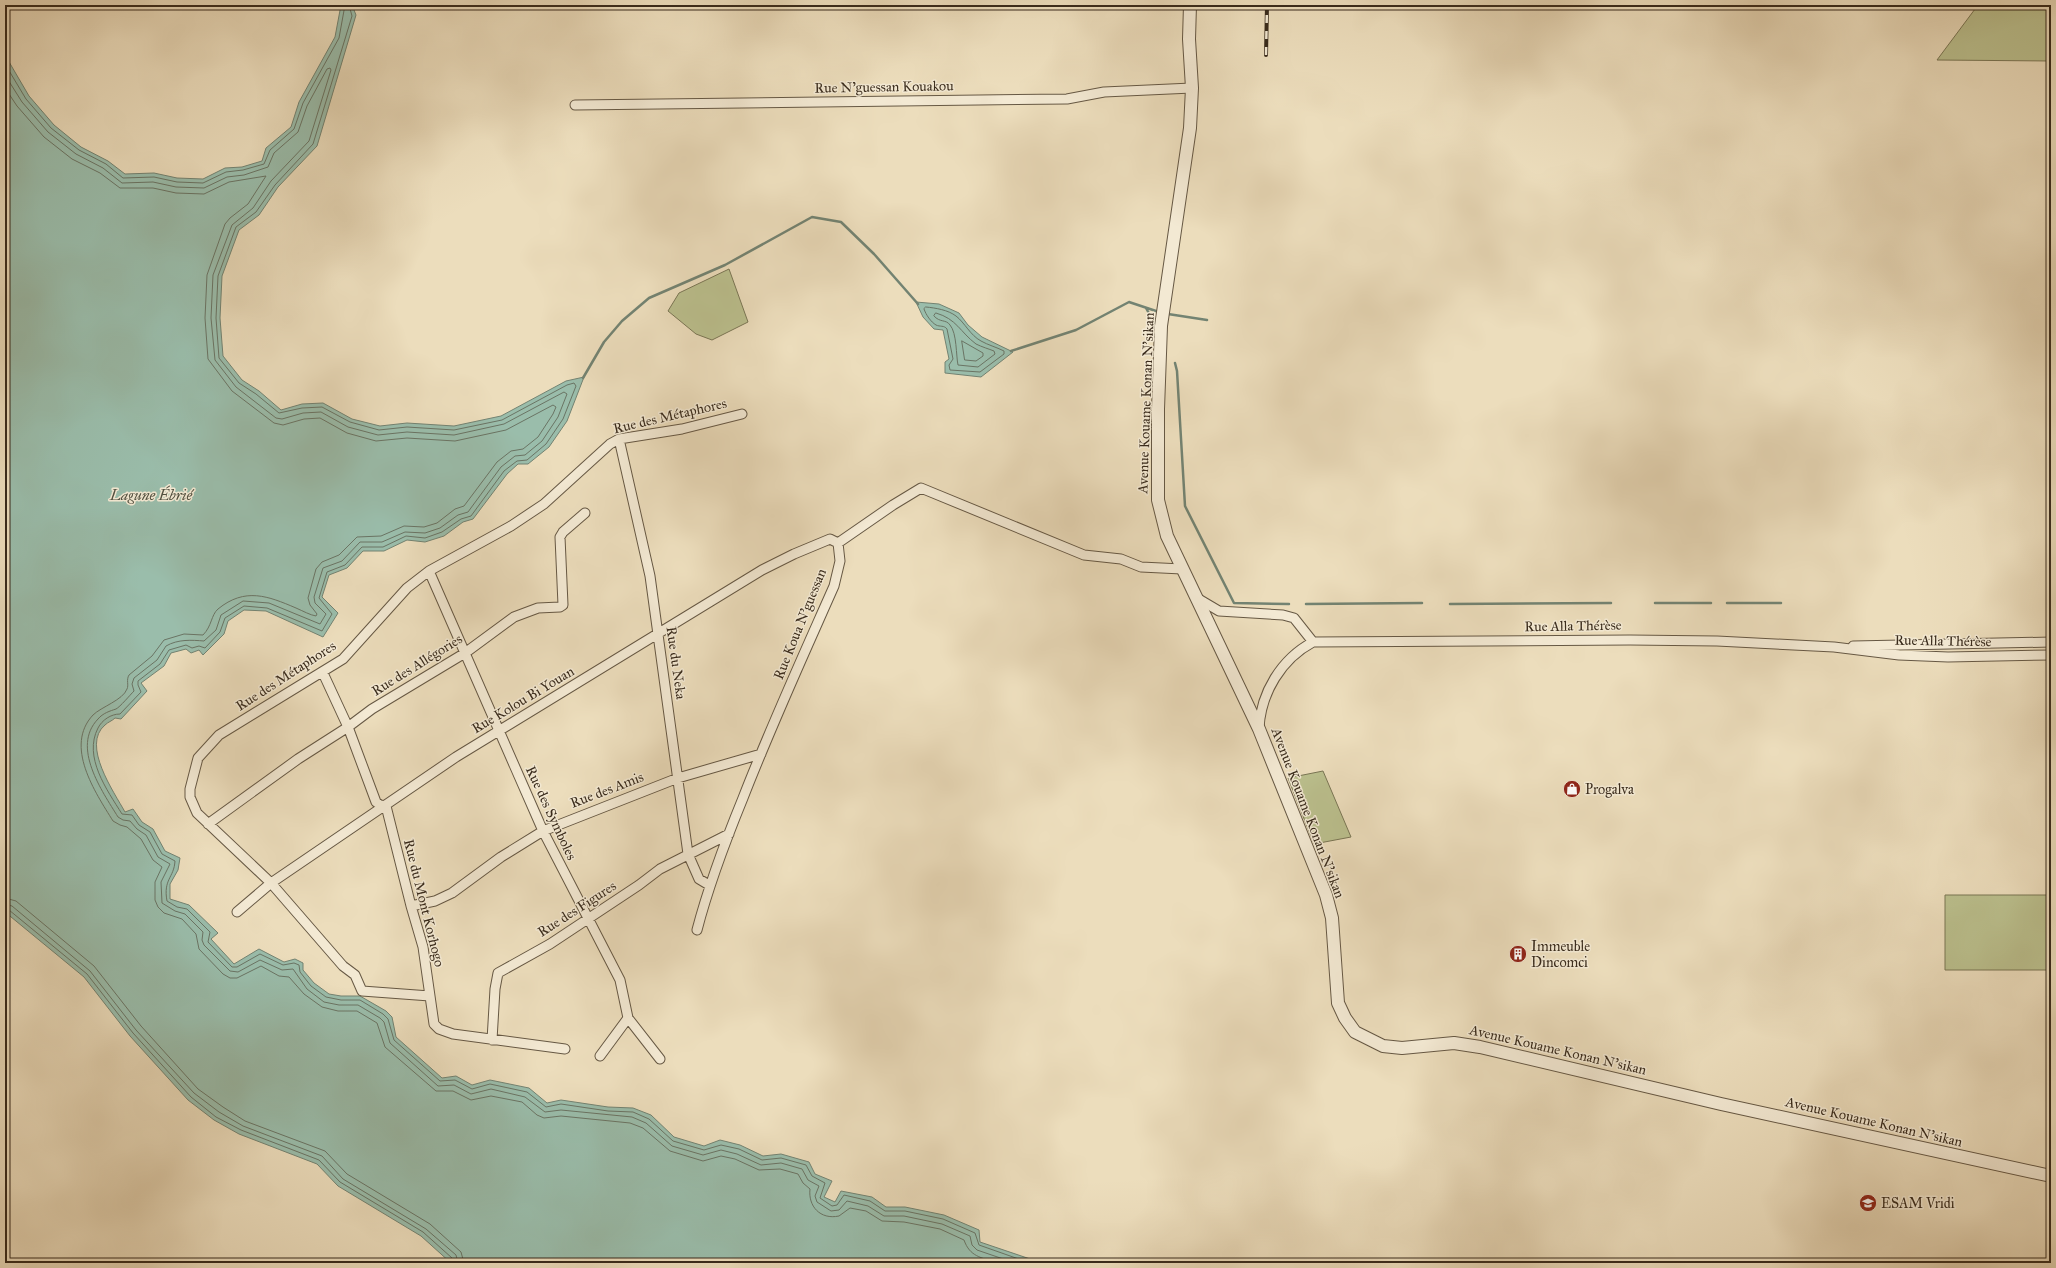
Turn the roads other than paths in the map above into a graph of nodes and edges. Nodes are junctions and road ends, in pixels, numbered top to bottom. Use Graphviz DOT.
graph roads {
  1 [pos="1190,5"];
  2 [pos="1192,88"];
  3 [pos="575,105"];
  4 [pos="742,414"];
  5 [pos="620,439"];
  6 [pos="585,513"];
  7 [pos="838,543"];
  8 [pos="1182,569"];
  9 [pos="429,571"];
  10 [pos="1197,598"];
  11 [pos="658,634"];
  12 [pos="1313,642"];
  13 [pos="2051,642"];
  14 [pos="1834,647"];
  15 [pos="465,653"];
  16 [pos="2051,655"];
  17 [pos="323,673"];
  18 [pos="348,728"];
  19 [pos="1259,729"];
  20 [pos="499,732"];
  21 [pos="761,754"];
  22 [pos="678,778"];
  23 [pos="386,806"];
  24 [pos="208,824"];
  25 [pos="543,831"];
  26 [pos="729,834"];
  27 [pos="688,854"];
  28 [pos="271,883"];
  29 [pos="709,885"];
  30 [pos="411,906"];
  31 [pos="237,912"];
  32 [pos="587,919"];
  33 [pos="697,930"];
  34 [pos="430,996"];
  35 [pos="628,1018"];
  36 [pos="492,1040"];
  37 [pos="565,1050"];
  38 [pos="600,1056"];
  39 [pos="660,1058"];
  40 [pos="2051,1176"];
  1 -- 2 [label="street, Avenue Kouame Konan N'sikan"];
  2 -- 3 [label="street, Rue N'guessan Kouakou"];
  2 -- 8 [label="street, Avenue Kouame Konan N'sikan"];
  4 -- 5 [label="street, Rue des Métaphores"];
  5 -- 9 [label="street, Rue des Métaphores"];
  5 -- 11 [label="street, Rue du Neka"];
  6 -- 15 [label="street, Rue des Allégories"];
  7 -- 8 [label="street"];
  7 -- 11 [label="street, Rue Kolou Bi Youan"];
  7 -- 21 [label="street, Rue Koua N'guessan"];
  8 -- 10 [label="street, Avenue Kouame Konan N'sikan"];
  9 -- 15 [label="street, Rue des Symboles"];
  9 -- 17 [label="street, Rue des Métaphores"];
  10 -- 12 [label="street"];
  10 -- 19 [label="street, Avenue Kouame Konan N'sikan"];
  11 -- 20 [label="street, Rue Kolou Bi Youan"];
  11 -- 22 [label="street, Rue du Neka"];
  12 -- 14 [label="street, Rue Alla Thérèse"];
  12 -- 19 [label="street"];
  13 -- 14 [label="street, Rue Alla Thérèse"];
  14 -- 16 [label="street, Rue Alla Thérèse"];
  15 -- 18 [label="street, Rue des Allégories"];
  15 -- 20 [label="street, Rue des Symboles"];
  17 -- 18 [label="street"];
  17 -- 24 [label="street, Rue des Métaphores"];
  18 -- 23 [label="street"];
  18 -- 24 [label="street, Rue des Allégories"];
  19 -- 40 [label="street, Avenue Kouame Konan N'sikan"];
  20 -- 23 [label="street, Rue Kolou Bi Youan"];
  20 -- 25 [label="street, Rue des Symboles"];
  21 -- 22 [label="street, Rue des Amis"];
  21 -- 26 [label="street, Rue Koua N'guessan"];
  22 -- 25 [label="street, Rue des Amis"];
  22 -- 27 [label="street, Rue du Neka"];
  23 -- 28 [label="street, Rue Kolou Bi Youan"];
  23 -- 30 [label="street, Rue du Mont Korhogo"];
  24 -- 28 [label="street, Rue des Métaphores"];
  25 -- 30 [label="street, Rue des Amis"];
  25 -- 32 [label="street, Rue des Symboles"];
  26 -- 27 [label="street, Rue des Figures"];
  26 -- 29 [label="street, Rue Koua N'guessan"];
  27 -- 29 [label="street, Rue du Neka"];
  27 -- 32 [label="street, Rue des Figures"];
  28 -- 31 [label="street, Rue Kolou Bi Youan"];
  28 -- 34 [label="street, Rue des Métaphores"];
  29 -- 33 [label="street, Rue Koua N'guessan"];
  30 -- 34 [label="street, Rue du Mont Korhogo"];
  32 -- 35 [label="street, Rue des Symboles"];
  32 -- 36 [label="street, Rue des Figures"];
  34 -- 36 [label="street, Rue du Mont Korhogo"];
  35 -- 38 [label="street"];
  35 -- 39 [label="street, Rue des Symboles"];
  36 -- 37 [label="street, Rue du Mont Korhogo"];
}
